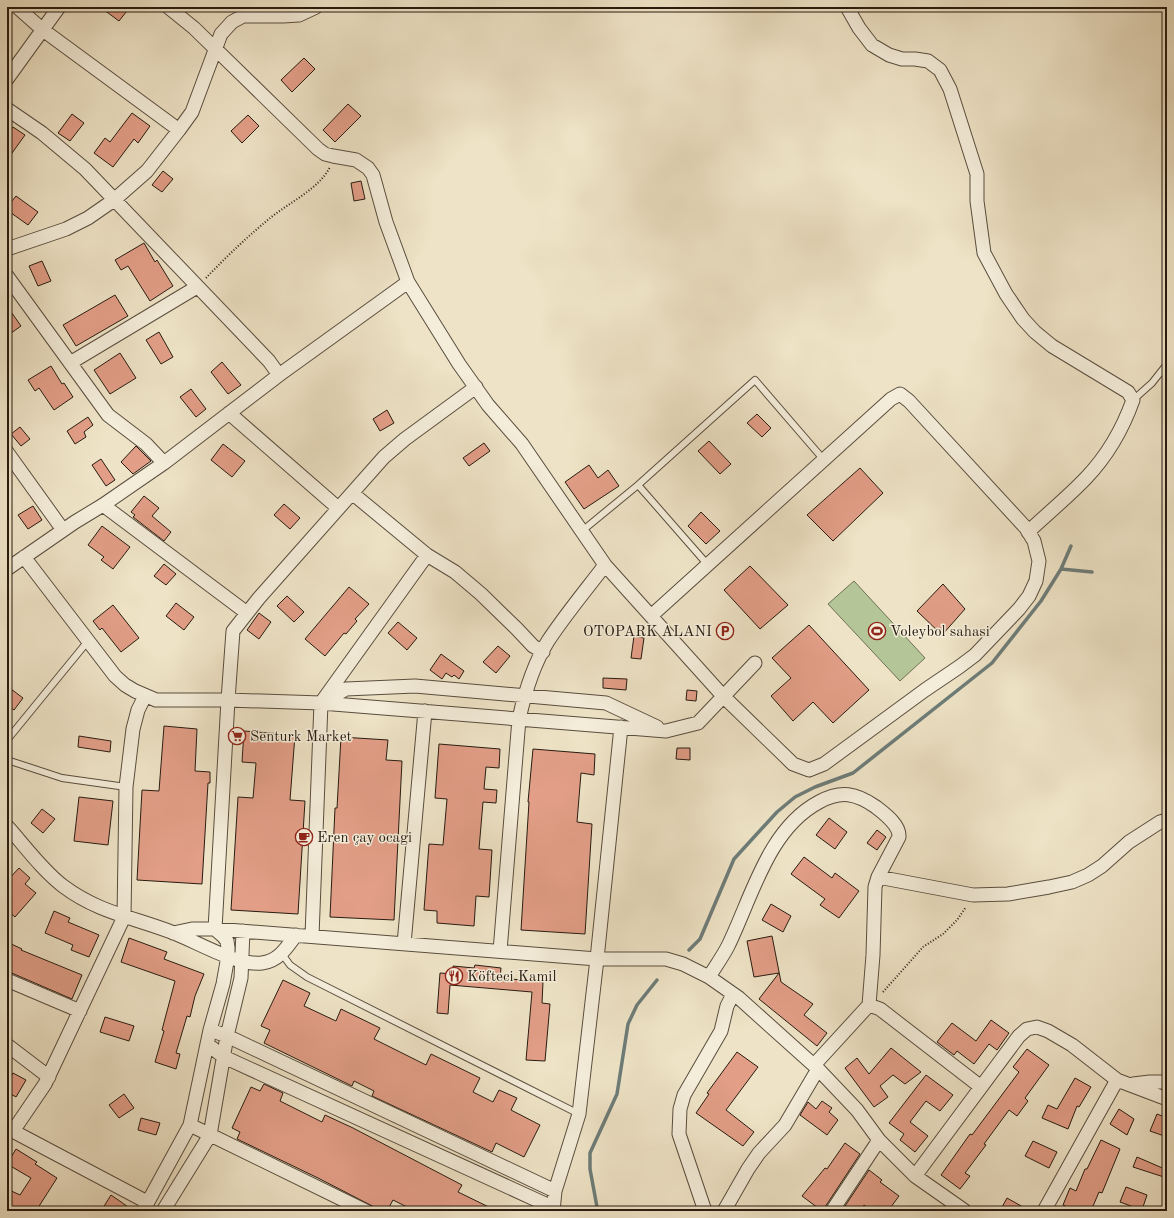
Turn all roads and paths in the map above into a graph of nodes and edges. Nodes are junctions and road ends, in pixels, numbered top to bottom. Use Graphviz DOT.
graph roads {
  1 [pos="17,7"];
  2 [pos="59,7"];
  3 [pos="168,7"];
  4 [pos="316,7"];
  5 [pos="847,7"];
  6 [pos="43,30"];
  7 [pos="215,49"];
  8 [pos="7,80"];
  9 [pos="7,109"];
  10 [pos="179,130"];
  11 [pos="333,156"];
  12 [pos="114,200"];
  13 [pos="7,249"];
  14 [pos="7,276"];
  15 [pos="408,282"];
  16 [pos="197,287"];
  17 [pos="70,363"];
  18 [pos="1167,364"];
  19 [pos="279,375"];
  20 [pos="476,387"];
  21 [pos="1133,400"];
  22 [pos="230,413"];
  23 [pos="7,452"];
  24 [pos="824,460"];
  25 [pos="164,463"];
  26 [pos="638,485"];
  27 [pos="352,493"];
  28 [pos="103,505"];
  29 [pos="338,508"];
  30 [pos="63,530"];
  31 [pos="582,530"];
  32 [pos="1028,532"];
  33 [pos="427,555"];
  34 [pos="24,557"];
  35 [pos="605,565"];
  36 [pos="708,565"];
  37 [pos="8,567"];
  38 [pos="247,613"];
  39 [pos="651,616"];
  40 [pos="88,640"];
  41 [pos="543,652"];
  42 [pos="755,663"];
  43 [pos="524,695"];
  44 [pos="145,696"];
  45 [pos="723,696"];
  46 [pos="228,700"];
  47 [pos="321,703"];
  48 [pos="425,711"];
  49 [pos="519,719"];
  50 [pos="621,727"];
  51 [pos="666,731"];
  52 [pos="7,740"];
  53 [pos="7,760"];
  54 [pos="126,787"];
  55 [pos="1167,820"];
  56 [pos="7,826"];
  57 [pos="878,877"];
  58 [pos="973,895"];
  59 [pos="124,917"];
  60 [pos="215,929"];
  61 [pos="243,931"];
  62 [pos="172,933"];
  63 [pos="296,935"];
  64 [pos="312,936"];
  65 [pos="404,944"];
  66 [pos="500,951"];
  67 [pos="282,954"];
  68 [pos="228,956"];
  69 [pos="597,959"];
  70 [pos="242,960"];
  71 [pos="709,977"];
  72 [pos="7,980"];
  73 [pos="733,994"];
  74 [pos="869,1005"];
  75 [pos="80,1011"];
  76 [pos="210,1030"];
  77 [pos="228,1036"];
  78 [pos="207,1044"];
  79 [pos="7,1045"];
  80 [pos="224,1058"];
  81 [pos="816,1067"];
  82 [pos="49,1077"];
  83 [pos="1123,1082"];
  84 [pos="1167,1082"];
  85 [pos="981,1087"];
  86 [pos="1167,1098"];
  87 [pos="579,1114"];
  88 [pos="190,1125"];
  89 [pos="10,1130"];
  90 [pos="210,1135"];
  91 [pos="879,1140"];
  92 [pos="915,1176"];
  93 [pos="556,1191"];
  94 [pos="145,1207"];
  95 [pos="553,1210"];
  96 [pos="836,1210"];
  97 [pos="962,1210"];
  98 [pos="163,1211"];
  99 [pos="366,1211"];
  100 [pos="705,1211"];
  101 [pos="724,1211"];
  102 [pos="1044,1211"];
  1 -- 6 [label="street"];
  2 -- 6 [label="street"];
  3 -- 7 [label="street"];
  4 -- 7 [label="street"];
  5 -- 21 [label="street"];
  6 -- 8 [label="street"];
  6 -- 10 [label="street"];
  7 -- 10 [label="street"];
  7 -- 11 [label="street"];
  9 -- 12 [label="street"];
  10 -- 12 [label="street"];
  11 -- 15 [label="street"];
  11 -- 16 [label="path"];
  12 -- 13 [label="street"];
  12 -- 16 [label="street"];
  14 -- 17 [label="street"];
  15 -- 19 [label="street"];
  15 -- 20 [label="street"];
  16 -- 17 [label="street"];
  16 -- 19 [label="street"];
  17 -- 25 [label="street"];
  18 -- 21 [label="lane"];
  19 -- 22 [label="street"];
  20 -- 27 [label="street"];
  20 -- 31 [label="street"];
  21 -- 32 [label="street"];
  22 -- 25 [label="street"];
  22 -- 29 [label="street"];
  23 -- 30 [label="street"];
  24 -- 26 [label="lane"];
  24 -- 32 [label="street"];
  24 -- 36 [label="street"];
  25 -- 28 [label="street"];
  26 -- 31 [label="lane"];
  26 -- 36 [label="lane"];
  27 -- 29 [label="street"];
  27 -- 33 [label="street"];
  28 -- 30 [label="street"];
  28 -- 38 [label="street"];
  29 -- 38 [label="street"];
  30 -- 34 [label="street"];
  31 -- 35 [label="street"];
  32 -- 45 [label="street"];
  33 -- 41 [label="street"];
  33 -- 47 [label="street"];
  34 -- 37 [label="street"];
  34 -- 40 [label="street"];
  35 -- 39 [label="street"];
  35 -- 41 [label="street"];
  36 -- 39 [label="street"];
  38 -- 46 [label="street"];
  39 -- 45 [label="street"];
  40 -- 44 [label="street"];
  40 -- 52 [label="lane"];
  41 -- 43 [label="street"];
  42 -- 45 [label="street"];
  43 -- 47 [label="street"];
  43 -- 49 [label="street"];
  43 -- 51 [label="street"];
  44 -- 46 [label="street"];
  44 -- 54 [label="street"];
  45 -- 51 [label="street"];
  46 -- 47 [label="street"];
  46 -- 60 [label="street"];
  47 -- 48 [label="street"];
  47 -- 64 [label="street"];
  48 -- 49 [label="street"];
  48 -- 65 [label="street"];
  49 -- 50 [label="street"];
  49 -- 66 [label="street"];
  50 -- 51 [label="street"];
  50 -- 69 [label="street"];
  53 -- 54 [label="lane"];
  54 -- 59 [label="street"];
  55 -- 58 [label="street"];
  56 -- 59 [label="street"];
  57 -- 58 [label="street"];
  57 -- 71 [label="street"];
  57 -- 74 [label="street"];
  58 -- 74 [label="path"];
  59 -- 62 [label="street"];
  59 -- 75 [label="street"];
  60 -- 61 [label="street"];
  60 -- 62 [label="street"];
  60 -- 68 [label="street"];
  61 -- 63 [label="street"];
  61 -- 70 [label="street"];
  62 -- 68 [label="street"];
  63 -- 64 [label="street"];
  63 -- 67 [label="street"];
  64 -- 65 [label="street"];
  65 -- 66 [label="street"];
  66 -- 69 [label="street"];
  67 -- 70 [label="street"];
  67 -- 87 [label="lane"];
  68 -- 70 [label="street"];
  68 -- 76 [label="street"];
  69 -- 71 [label="street"];
  69 -- 87 [label="street"];
  70 -- 77 [label="street"];
  71 -- 73 [label="street"];
  72 -- 75 [label="street"];
  73 -- 81 [label="street"];
  73 -- 100 [label="street"];
  74 -- 81 [label="street"];
  74 -- 85 [label="street"];
  75 -- 82 [label="street"];
  76 -- 77 [label="street"];
  76 -- 78 [label="street"];
  77 -- 80 [label="street"];
  77 -- 93 [label="street"];
  78 -- 80 [label="street"];
  78 -- 88 [label="street"];
  79 -- 82 [label="street"];
  80 -- 90 [label="street"];
  80 -- 95 [label="street"];
  81 -- 91 [label="street"];
  81 -- 101 [label="street"];
  82 -- 89 [label="street"];
  83 -- 84 [label="street"];
  83 -- 85 [label="street"];
  83 -- 86 [label="street"];
  83 -- 102 [label="street"];
  85 -- 92 [label="street"];
  87 -- 93 [label="street"];
  88 -- 90 [label="street"];
  88 -- 94 [label="street"];
  89 -- 94 [label="street"];
  90 -- 98 [label="street"];
  90 -- 99 [label="street"];
  91 -- 92 [label="street"];
  91 -- 96 [label="street"];
  92 -- 97 [label="street"];
  93 -- 95 [label="street"];
}
